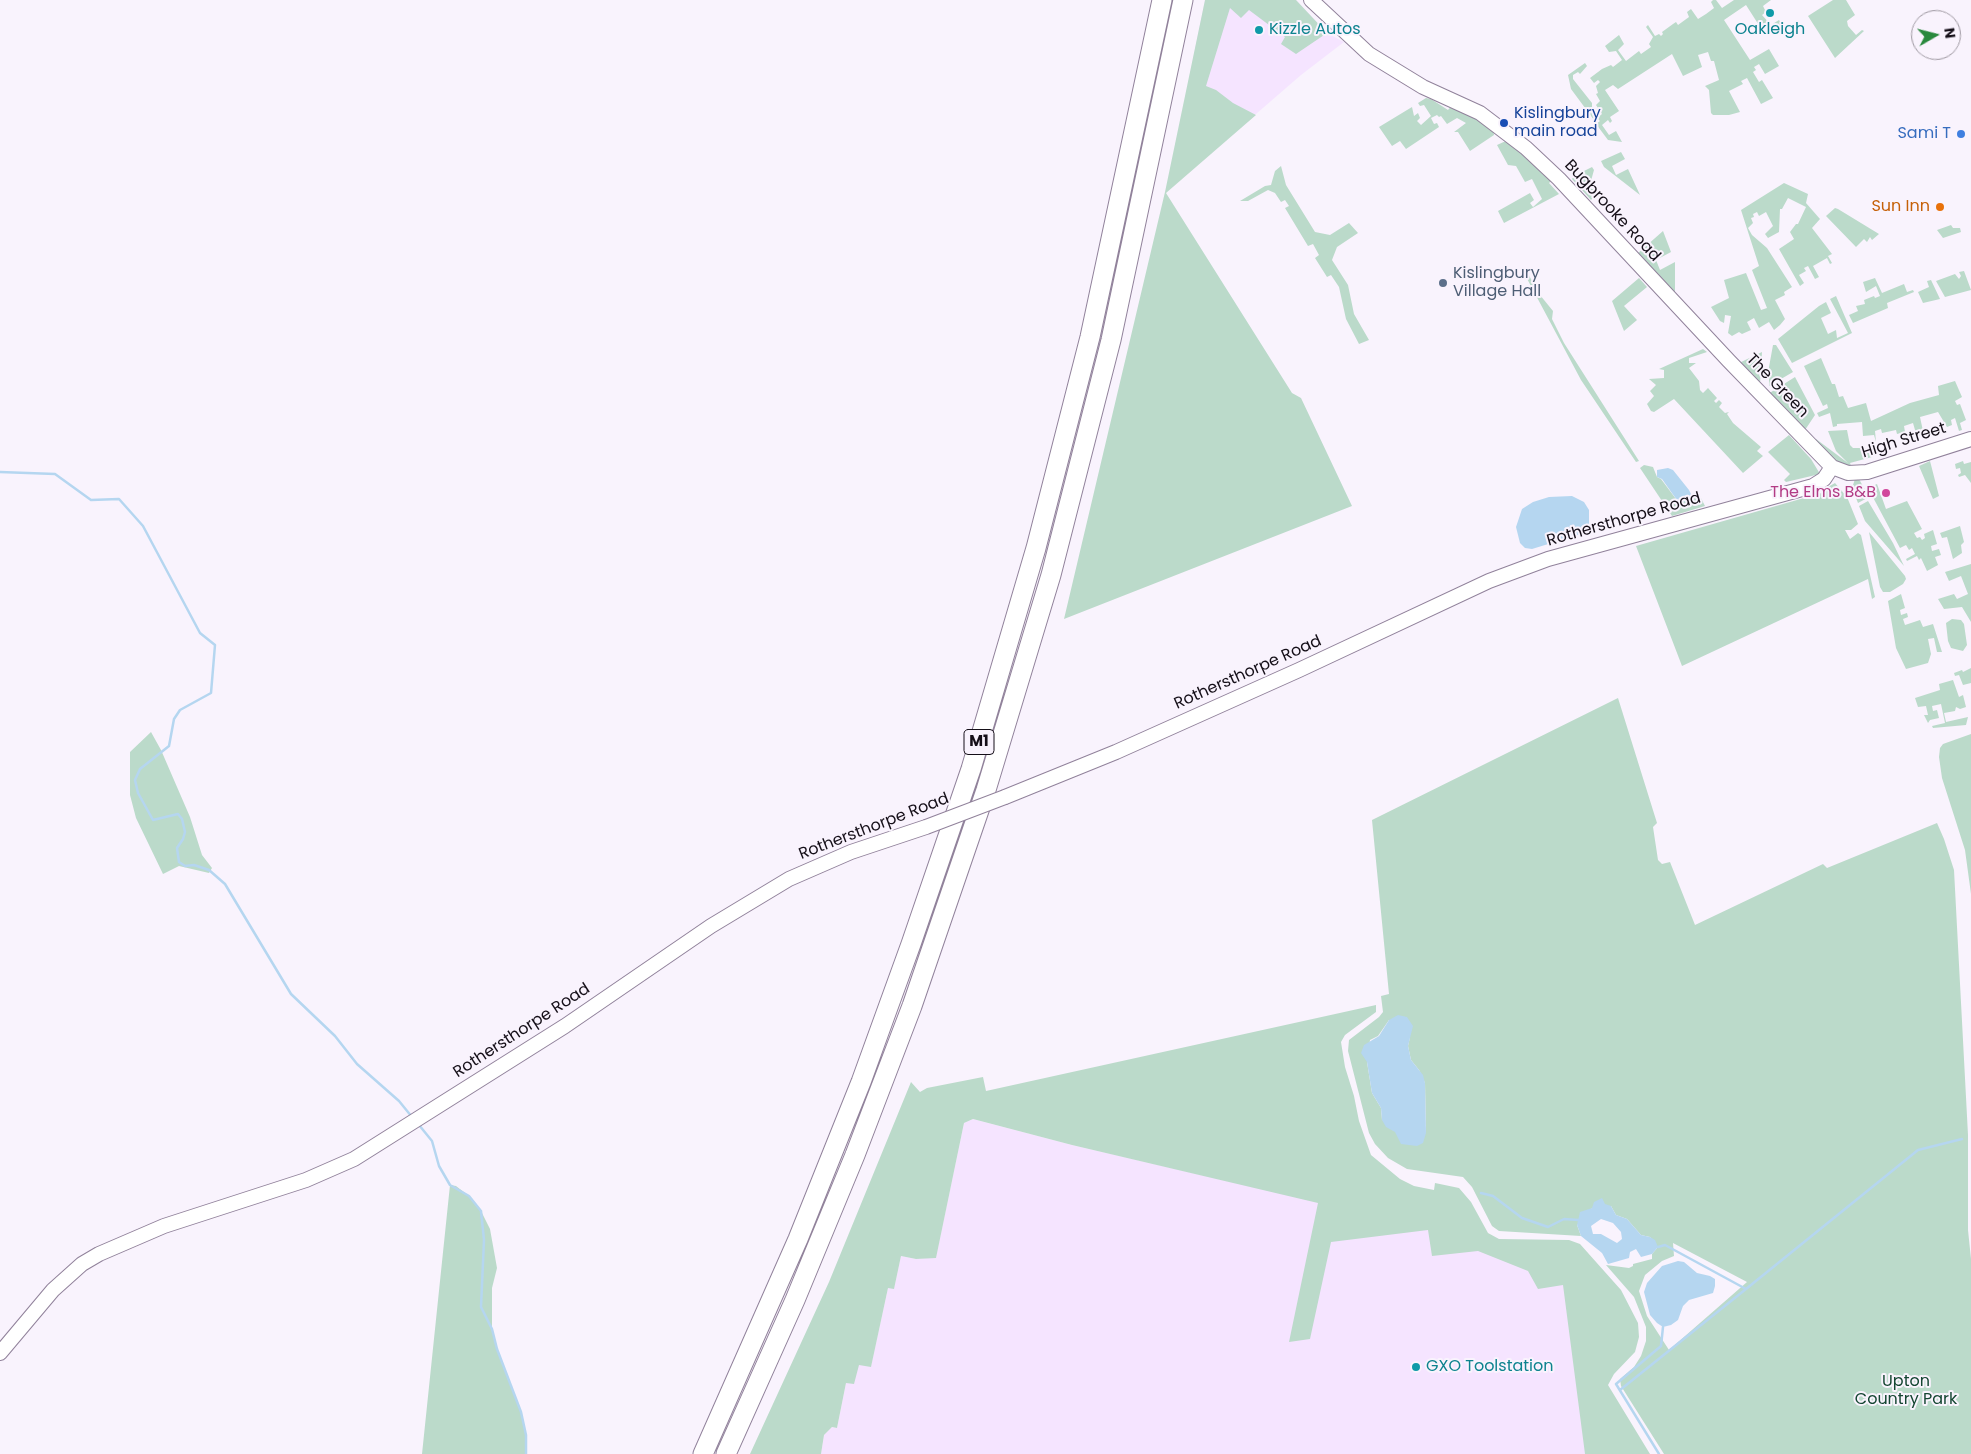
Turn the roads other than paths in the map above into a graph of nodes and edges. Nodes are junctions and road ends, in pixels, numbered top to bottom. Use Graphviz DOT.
graph roads {
  1 [pos="1162,0"];
  2 [pos="1183,0"];
  3 [pos="1311,0"];
  4 [pos="1687,316"];
  5 [pos="1971,439"];
  6 [pos="1832,467"];
  7 [pos="1848,473"];
  8 [pos="0,1353"];
  9 [pos="703,1454"];
  10 [pos="726,1454"];
  1 -- 9 [label="highway, M1"];
  2 -- 10 [label="highway, M1"];
  3 -- 4 [label="street, Bugbrooke Road"];
  4 -- 6 [label="street, The Green"];
  5 -- 7 [label="street, High Street"];
  6 -- 7 [label="street, The Green"];
  6 -- 8 [label="street, Rothersthorpe Road, bridge"];
}
